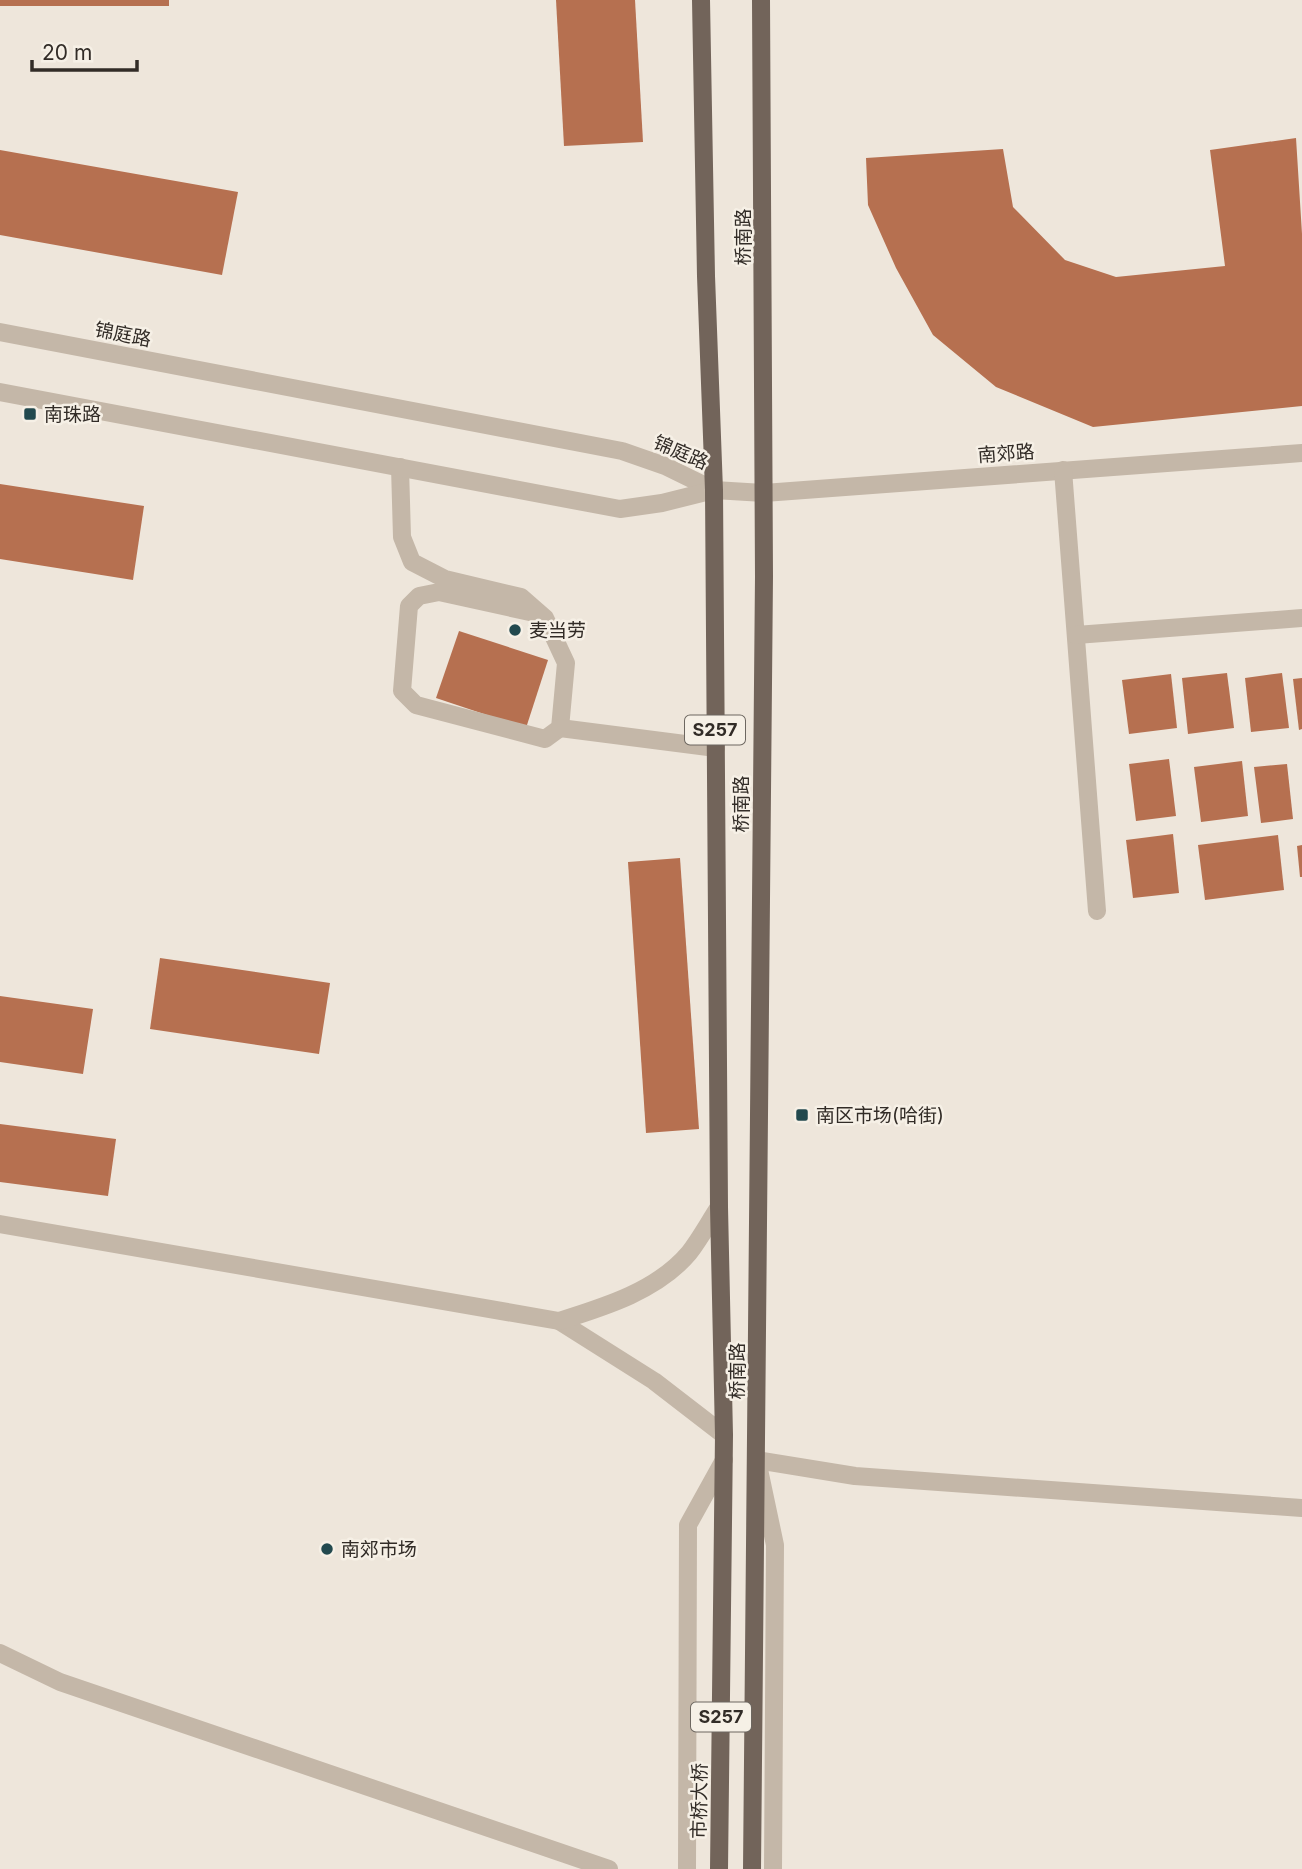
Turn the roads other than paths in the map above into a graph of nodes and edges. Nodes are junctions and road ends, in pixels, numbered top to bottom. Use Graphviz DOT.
graph roads {
  1 [pos="701,0"];
  2 [pos="761,0"];
  3 [pos="0,332"];
  4 [pos="0,392"];
  5 [pos="1302,453"];
  6 [pos="400,467"];
  7 [pos="1063,470"];
  8 [pos="714,490"];
  9 [pos="764,493"];
  10 [pos="539,614"];
  11 [pos="1302,618"];
  12 [pos="1076,635"];
  13 [pos="560,728"];
  14 [pos="716,748"];
  15 [pos="1097,911"];
  16 [pos="719,1206"];
  17 [pos="0,1224"];
  18 [pos="558,1321"];
  19 [pos="724,1435"];
  20 [pos="724,1460"];
  21 [pos="757,1460"];
  22 [pos="1302,1508"];
  23 [pos="723,1565"];
  24 [pos="0,1653"];
  25 [pos="608,1869"];
  26 [pos="687,1869"];
  27 [pos="719,1869"];
  28 [pos="752,1869"];
  29 [pos="773,1869"];
  1 -- 8 [label="main road, 桥南路 / S257"];
  2 -- 9 [label="main road, 桥南路 / S257"];
  3 -- 8 [label="street, 锦庭路"];
  4 -- 6 [label="street, 锦庭路"];
  5 -- 7 [label="street, 南郊路"];
  6 -- 8 [label="street, 锦庭路"];
  6 -- 10 [label="street"];
  7 -- 9 [label="street, 南郊路"];
  7 -- 12 [label="street"];
  8 -- 9 [label="street, 南郊路"];
  8 -- 14 [label="main road, 桥南路 / S257"];
  9 -- 21 [label="main road, 桥南路 / S257"];
  10 -- 13 [label="street"];
  10 -- 13 [label="street"];
  11 -- 12 [label="street"];
  12 -- 15 [label="street"];
  13 -- 14 [label="street"];
  14 -- 16 [label="main road, 桥南路 / S257"];
  16 -- 18 [label="street"];
  16 -- 19 [label="main road, 桥南路 / S257"];
  17 -- 18 [label="street"];
  18 -- 19 [label="street"];
  19 -- 20 [label="main road, 桥南路 / S257"];
  20 -- 23 [label="main road, 桥南路 / S257"];
  20 -- 26 [label="street"];
  21 -- 22 [label="street"];
  21 -- 28 [label="main road, 桥南路 / S257"];
  21 -- 29 [label="street"];
  23 -- 27 [label="main road, 市桥大桥 / S257"];
  24 -- 25 [label="street"];
}
